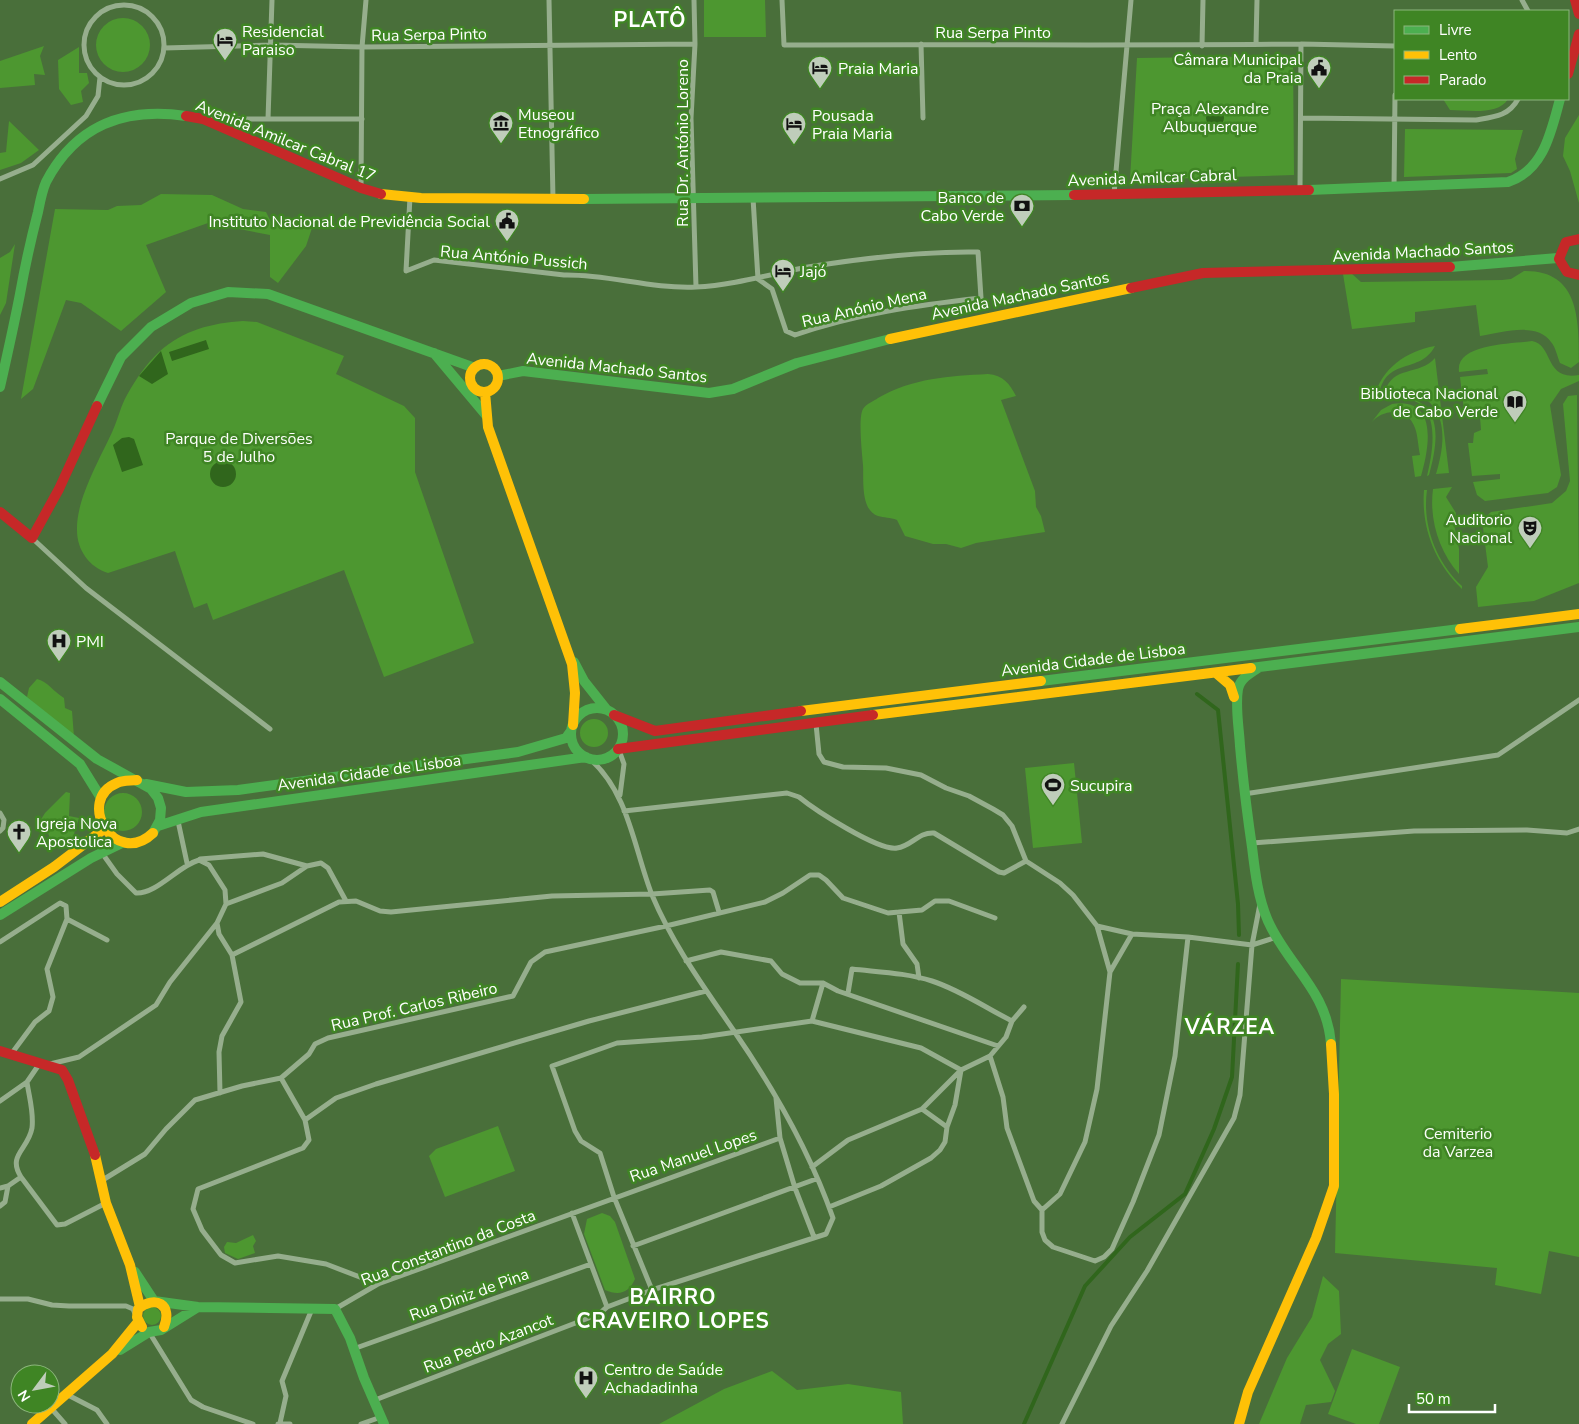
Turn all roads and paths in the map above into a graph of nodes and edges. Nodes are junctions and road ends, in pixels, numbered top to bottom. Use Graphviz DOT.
graph roads {
  1 [pos="272,0"];
  2 [pos="366,0"];
  3 [pos="549,0"];
  4 [pos="694,0"];
  5 [pos="782,0"];
  6 [pos="1131,0"];
  7 [pos="1202,0"];
  8 [pos="1257,0"];
  9 [pos="1575,0"];
  10 [pos="121,3"];
  11 [pos="1579,14"];
  12 [pos="1579,34"];
  13 [pos="272,44"];
  14 [pos="695,44"];
  15 [pos="922,44"];
  16 [pos="1256,44"];
  17 [pos="1301,44"];
  18 [pos="549,46"];
  19 [pos="1127,46"];
  20 [pos="1202,46"];
  21 [pos="1394,46"];
  22 [pos="164,48"];
  23 [pos="362,48"];
  24 [pos="1569,70"];
  25 [pos="100,77"];
  26 [pos="1395,100"];
  27 [pos="1517,100"];
  28 [pos="1560,100"];
  29 [pos="923,118"];
  30 [pos="1302,118"];
  31 [pos="203,119"];
  32 [pos="268,119"];
  33 [pos="362,119"];
  34 [pos="1395,119"];
  35 [pos="0,178"];
  36 [pos="361,188"];
  37 [pos="1394,188"];
  38 [pos="1300,189"];
  39 [pos="1114,194"];
  40 [pos="410,197"];
  41 [pos="753,197"];
  42 [pos="553,199"];
  43 [pos="693,199"];
  44 [pos="1579,239"];
  45 [pos="1558,258"];
  46 [pos="1579,276"];
  47 [pos="758,279"];
  48 [pos="696,287"];
  49 [pos="433,353"];
  50 [pos="475,368"];
  51 [pos="498,376"];
  52 [pos="0,387"];
  53 [pos="485,392"];
  54 [pos="487,416"];
  55 [pos="0,512"];
  56 [pos="32,538"];
  57 [pos="1579,614"];
  58 [pos="1579,628"];
  59 [pos="565,641"];
  60 [pos="1259,668"];
  61 [pos="1216,674"];
  62 [pos="0,682"];
  63 [pos="1579,700"];
  64 [pos="2,703"];
  65 [pos="1237,706"];
  66 [pos="610,713"];
  67 [pos="816,724"];
  68 [pos="572,728"];
  69 [pos="270,729"];
  70 [pos="618,749"];
  71 [pos="588,758"];
  72 [pos="142,782"];
  73 [pos="1244,794"];
  74 [pos="620,796"];
  75 [pos="101,798"];
  76 [pos="624,811"];
  77 [pos="0,813"];
  78 [pos="177,818"];
  79 [pos="158,826"];
  80 [pos="104,829"];
  81 [pos="1579,829"];
  82 [pos="0,831"];
  83 [pos="124,842"];
  84 [pos="1252,842"];
  85 [pos="102,852"];
  86 [pos="199,860"];
  87 [pos="1026,861"];
  88 [pos="187,863"];
  89 [pos="307,866"];
  90 [pos="652,894"];
  91 [pos="1261,900"];
  92 [pos="0,902"];
  93 [pos="346,902"];
  94 [pos="226,904"];
  95 [pos="719,912"];
  96 [pos="900,912"];
  97 [pos="0,915"];
  98 [pos="995,918"];
  99 [pos="67,919"];
  100 [pos="218,923"];
  101 [pos="666,926"];
  102 [pos="1097,926"];
  103 [pos="1132,934"];
  104 [pos="1188,937"];
  105 [pos="1277,937"];
  106 [pos="108,940"];
  107 [pos="0,942"];
  108 [pos="1252,945"];
  109 [pos="232,955"];
  110 [pos="686,961"];
  111 [pos="1110,972"];
  112 [pos="919,978"];
  113 [pos="823,983"];
  114 [pos="706,991"];
  115 [pos="848,993"];
  116 [pos="1024,1007"];
  117 [pos="812,1021"];
  118 [pos="1012,1021"];
  119 [pos="735,1032"];
  120 [pos="998,1046"];
  121 [pos="0,1051"];
  122 [pos="12,1053"];
  123 [pos="990,1056"];
  124 [pos="45,1064"];
  125 [pos="961,1070"];
  126 [pos="281,1078"];
  127 [pos="27,1082"];
  128 [pos="220,1093"];
  129 [pos="776,1094"];
  130 [pos="0,1100"];
  131 [pos="922,1109"];
  132 [pos="305,1120"];
  133 [pos="947,1127"];
  134 [pos="780,1138"];
  135 [pos="812,1167"];
  136 [pos="21,1177"];
  137 [pos="816,1180"];
  138 [pos="101,1181"];
  139 [pos="8,1186"];
  140 [pos="0,1188"];
  141 [pos="795,1188"];
  142 [pos="614,1196"];
  143 [pos="106,1204"];
  144 [pos="0,1206"];
  145 [pos="829,1207"];
  146 [pos="1042,1210"];
  147 [pos="572,1212"];
  148 [pos="814,1236"];
  149 [pos="634,1246"];
  150 [pos="591,1264"];
  151 [pos="130,1265"];
  152 [pos="378,1284"];
  153 [pos="652,1290"];
  154 [pos="0,1299"];
  155 [pos="154,1301"];
  156 [pos="140,1306"];
  157 [pos="198,1307"];
  158 [pos="607,1307"];
  159 [pos="335,1308"];
  160 [pos="312,1309"];
  161 [pos="137,1320"];
  162 [pos="164,1327"];
  163 [pos="149,1332"];
  164 [pos="356,1348"];
  165 [pos="112,1354"];
  166 [pos="66,1394"];
  167 [pos="60,1400"];
  168 [pos="375,1400"];
  169 [pos="44,1414"];
  170 [pos="56,1414"];
  171 [pos="382,1420"];
  172 [pos="32,1424"];
  173 [pos="65,1424"];
  174 [pos="107,1424"];
  175 [pos="253,1424"];
  176 [pos="279,1424"];
  177 [pos="290,1424"];
  178 [pos="361,1424"];
  179 [pos="1062,1424"];
  180 [pos="1240,1424"];
  1 -- 13 [label="street"];
  2 -- 23 [label="street"];
  3 -- 18 [label="street"];
  4 -- 14 [label="street, Rua Dr. António Loreno"];
  5 -- 15 [label="street, Rua Serpa Pinto"];
  6 -- 19 [label="street"];
  7 -- 20 [label="street"];
  8 -- 16 [label="street"];
  9 -- 11 [label="street"];
  10 -- 22 [label="street"];
  10 -- 25 [label="street"];
  12 -- 24 [label="street"];
  13 -- 22 [label="street, Rua Serpa Pinto"];
  13 -- 23 [label="street, Rua Serpa Pinto"];
  13 -- 32 [label="street"];
  14 -- 18 [label="street, Rua Serpa Pinto"];
  14 -- 43 [label="street, Rua Dr. António Loreno"];
  15 -- 19 [label="street, Rua Serpa Pinto"];
  15 -- 29 [label="street"];
  16 -- 17 [label="street, Rua Serpa Pinto"];
  16 -- 20 [label="street, Rua Serpa Pinto"];
  17 -- 21 [label="street, Rua Serpa Pinto"];
  17 -- 30 [label="street"];
  18 -- 23 [label="street, Rua Serpa Pinto"];
  18 -- 42 [label="street"];
  19 -- 20 [label="street, Rua Serpa Pinto"];
  19 -- 39 [label="street"];
  22 -- 25 [label="street"];
  23 -- 33 [label="street"];
  25 -- 35 [label="street"];
  26 -- 34 [label="street"];
  27 -- 34 [label="street"];
  28 -- 37 [label="street, Avenida Amilcar Cabral"];
  30 -- 34 [label="street"];
  30 -- 38 [label="street"];
  31 -- 32 [label="street"];
  31 -- 36 [label="street, Avenida Amilcar Cabral 17"];
  31 -- 52 [label="street, Avenida Amilcar Cabral 17"];
  32 -- 33 [label="street"];
  33 -- 36 [label="street"];
  34 -- 37 [label="street"];
  36 -- 40 [label="street, Avenida Amilcar Cabral 17"];
  37 -- 38 [label="street, Avenida Amilcar Cabral"];
  38 -- 39 [label="street, Avenida Amilcar Cabral"];
  39 -- 41 [label="street, Avenida Amilcar Cabral"];
  40 -- 42 [label="street, Avenida Amilcar Cabral 17"];
  40 -- 48 [label="street, Rua António Pussich"];
  41 -- 43 [label="street, Avenida Amilcar Cabral"];
  41 -- 47 [label="street"];
  42 -- 43 [label="street, Avenida Amilcar Cabral 17"];
  43 -- 48 [label="street, Rua Dr. António Loreno"];
  44 -- 45 [label="street"];
  45 -- 46 [label="street"];
  45 -- 51 [label="street, Avenida Machado Santos"];
  47 -- 47 [label="street, Rua Anónio Mena"];
  47 -- 48 [label="street, Rua Anónio Mena"];
  49 -- 50 [label="street"];
  49 -- 54 [label="street"];
  49 -- 56 [label="street"];
  50 -- 51 [label="street"];
  50 -- 53 [label="street"];
  51 -- 53 [label="street"];
  53 -- 54 [label="street"];
  54 -- 59 [label="street"];
  55 -- 56 [label="street"];
  56 -- 69 [label="street"];
  57 -- 66 [label="street, Avenida Cidade de Lisboa"];
  58 -- 60 [label="street, Avenida Cidade de Lisboa"];
  59 -- 66 [label="street"];
  59 -- 68 [label="street"];
  60 -- 61 [label="street, Avenida Cidade de Lisboa"];
  60 -- 65 [label="street"];
  61 -- 65 [label="street"];
  61 -- 67 [label="street, Avenida Cidade de Lisboa"];
  62 -- 72 [label="street"];
  63 -- 73 [label="street"];
  64 -- 75 [label="street"];
  65 -- 73 [label="street"];
  66 -- 68 [label="street"];
  66 -- 70 [label="street"];
  67 -- 70 [label="street, Avenida Cidade de Lisboa"];
  67 -- 87 [label="street"];
  68 -- 71 [label="street"];
  68 -- 72 [label="street, Avenida Cidade de Lisboa"];
  70 -- 71 [label="street"];
  70 -- 74 [label="street"];
  71 -- 74 [label="street"];
  71 -- 78 [label="street, Avenida Cidade de Lisboa"];
  72 -- 75 [label="street"];
  72 -- 79 [label="street"];
  73 -- 84 [label="street"];
  74 -- 76 [label="street"];
  75 -- 80 [label="street"];
  76 -- 87 [label="street"];
  76 -- 90 [label="street"];
  77 -- 82 [label="street"];
  78 -- 79 [label="street, Avenida Cidade de Lisboa"];
  78 -- 88 [label="street"];
  79 -- 83 [label="street"];
  80 -- 83 [label="street"];
  80 -- 92 [label="street"];
  81 -- 84 [label="street"];
  83 -- 85 [label="street"];
  84 -- 91 [label="street"];
  85 -- 88 [label="street"];
  85 -- 97 [label="street"];
  86 -- 88 [label="street"];
  86 -- 89 [label="street"];
  86 -- 94 [label="street"];
  87 -- 102 [label="street"];
  89 -- 93 [label="street"];
  89 -- 94 [label="street"];
  90 -- 93 [label="street"];
  90 -- 95 [label="street"];
  90 -- 101 [label="street"];
  91 -- 105 [label="street"];
  91 -- 108 [label="street"];
  93 -- 109 [label="street"];
  94 -- 100 [label="street"];
  95 -- 96 [label="street, Rua Prof. Carlos Ribeiro"];
  95 -- 101 [label="street, Rua Prof. Carlos Ribeiro"];
  96 -- 98 [label="street, Rua Prof. Carlos Ribeiro"];
  96 -- 112 [label="street"];
  99 -- 106 [label="street"];
  99 -- 107 [label="street"];
  99 -- 122 [label="street"];
  100 -- 109 [label="street"];
  100 -- 124 [label="street"];
  101 -- 110 [label="street"];
  101 -- 126 [label="street, Rua Prof. Carlos Ribeiro"];
  102 -- 103 [label="street"];
  102 -- 111 [label="street"];
  103 -- 104 [label="street"];
  103 -- 111 [label="street"];
  104 -- 108 [label="street"];
  104 -- 146 [label="street"];
  105 -- 108 [label="street"];
  105 -- 180 [label="street"];
  108 -- 179 [label="street"];
  109 -- 128 [label="street"];
  110 -- 113 [label="street"];
  110 -- 114 [label="street"];
  111 -- 146 [label="street"];
  112 -- 115 [label="street"];
  112 -- 118 [label="street"];
  113 -- 115 [label="street"];
  113 -- 117 [label="street"];
  114 -- 119 [label="street"];
  114 -- 132 [label="street"];
  115 -- 120 [label="street"];
  116 -- 118 [label="street"];
  117 -- 119 [label="street"];
  117 -- 125 [label="street"];
  118 -- 120 [label="street"];
  119 -- 129 [label="street"];
  119 -- 142 [label="street"];
  120 -- 123 [label="street"];
  121 -- 122 [label="street"];
  122 -- 124 [label="street"];
  123 -- 125 [label="street"];
  123 -- 146 [label="street"];
  124 -- 127 [label="street"];
  124 -- 138 [label="street"];
  125 -- 131 [label="street"];
  125 -- 133 [label="street"];
  126 -- 128 [label="street, Rua Prof. Carlos Ribeiro"];
  126 -- 132 [label="street"];
  127 -- 130 [label="street"];
  127 -- 136 [label="street"];
  128 -- 138 [label="street, Rua Prof. Carlos Ribeiro"];
  129 -- 134 [label="street"];
  129 -- 135 [label="street"];
  131 -- 133 [label="street"];
  131 -- 135 [label="street"];
  132 -- 152 [label="street"];
  133 -- 145 [label="street"];
  134 -- 141 [label="street"];
  134 -- 142 [label="street, Rua Manuel Lopes"];
  135 -- 137 [label="street"];
  136 -- 139 [label="street"];
  136 -- 143 [label="street"];
  137 -- 141 [label="street"];
  137 -- 145 [label="street"];
  138 -- 143 [label="street"];
  139 -- 140 [label="street"];
  139 -- 144 [label="street"];
  141 -- 148 [label="street"];
  141 -- 149 [label="street"];
  142 -- 147 [label="street, Rua Manuel Lopes"];
  142 -- 149 [label="street"];
  143 -- 151 [label="street"];
  145 -- 148 [label="street, Rua Pedro Azancot"];
  147 -- 150 [label="street"];
  147 -- 152 [label="street, Rua Constantino da Costa"];
  148 -- 153 [label="street, Rua Pedro Azancot"];
  149 -- 153 [label="street"];
  150 -- 158 [label="street"];
  150 -- 164 [label="street, Rua Diniz de Pina"];
  151 -- 155 [label="street"];
  151 -- 156 [label="street"];
  152 -- 159 [label="street, Rua Constantino da Costa"];
  153 -- 158 [label="street, Rua Pedro Azancot"];
  154 -- 161 [label="street"];
  155 -- 156 [label="street"];
  155 -- 157 [label="street"];
  155 -- 162 [label="street"];
  156 -- 161 [label="street"];
  157 -- 160 [label="street"];
  157 -- 162 [label="street"];
  158 -- 168 [label="street, Rua Pedro Azancot"];
  159 -- 160 [label="street"];
  159 -- 164 [label="street"];
  160 -- 176 [label="street"];
  161 -- 163 [label="street"];
  161 -- 165 [label="street"];
  162 -- 163 [label="street"];
  163 -- 165 [label="street"];
  163 -- 175 [label="street"];
  164 -- 168 [label="street"];
  165 -- 166 [label="street"];
  166 -- 167 [label="street"];
  166 -- 174 [label="street"];
  168 -- 171 [label="street"];
  169 -- 172 [label="street"];
  170 -- 173 [label="street"];
  171 -- 178 [label="street"];
  176 -- 177 [label="street"];
}
